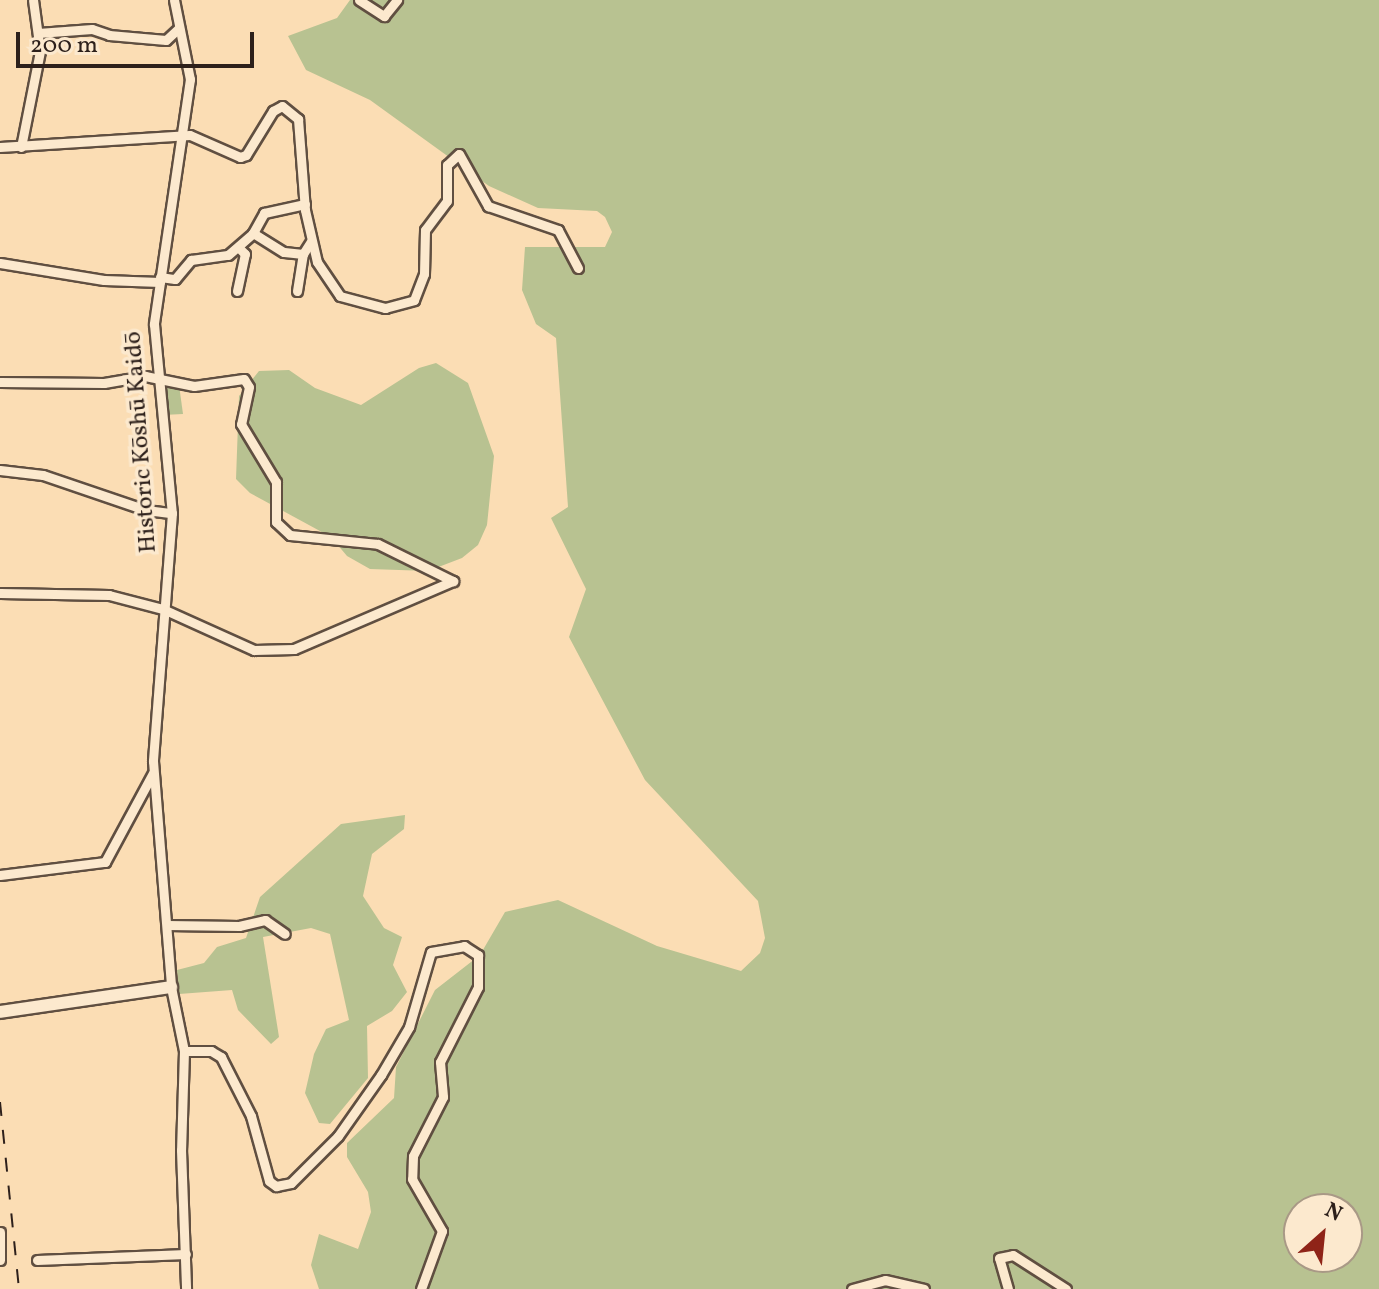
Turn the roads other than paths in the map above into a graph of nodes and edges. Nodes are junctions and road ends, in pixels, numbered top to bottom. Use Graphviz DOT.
graph roads {
  1 [pos="33,0"];
  2 [pos="174,0"];
  3 [pos="359,0"];
  4 [pos="397,0"];
  5 [pos="179,28"];
  6 [pos="38,33"];
  7 [pos="183,138"];
  8 [pos="0,147"];
  9 [pos="21,147"];
  10 [pos="305,204"];
  11 [pos="253,233"];
  12 [pos="311,241"];
  13 [pos="239,248"];
  14 [pos="303,254"];
  15 [pos="0,263"];
  16 [pos="578,268"];
  17 [pos="160,280"];
  18 [pos="237,291"];
  19 [pos="297,291"];
  20 [pos="158,378"];
  21 [pos="0,382"];
  22 [pos="0,470"];
  23 [pos="172,513"];
  24 [pos="0,593"];
  25 [pos="163,609"];
  26 [pos="153,773"];
  27 [pos="0,875"];
  28 [pos="167,925"];
  29 [pos="285,934"];
  30 [pos="171,987"];
  31 [pos="0,1012"];
  32 [pos="184,1051"];
  33 [pos="0,1232"];
  34 [pos="186,1254"];
  35 [pos="0,1260"];
  36 [pos="37,1260"];
  37 [pos="186,1289"];
  38 [pos="421,1289"];
  39 [pos="852,1289"];
  40 [pos="924,1289"];
  41 [pos="1008,1289"];
  42 [pos="1066,1289"];
  1 -- 6 [label="street"];
  2 -- 5 [label="street, Historic Kōshū Kaidō"];
  3 -- 4 [label="street"];
  5 -- 6 [label="street"];
  5 -- 7 [label="street, Historic Kōshū Kaidō"];
  6 -- 9 [label="street"];
  7 -- 9 [label="street"];
  7 -- 10 [label="street"];
  7 -- 17 [label="street, Historic Kōshū Kaidō"];
  8 -- 9 [label="street"];
  10 -- 11 [label="street"];
  10 -- 12 [label="street"];
  11 -- 13 [label="street"];
  11 -- 14 [label="street"];
  12 -- 14 [label="street"];
  12 -- 16 [label="street"];
  13 -- 17 [label="street"];
  13 -- 18 [label="street"];
  14 -- 19 [label="street"];
  15 -- 17 [label="street"];
  17 -- 20 [label="street, Historic Kōshū Kaidō"];
  20 -- 21 [label="street"];
  20 -- 23 [label="street, Historic Kōshū Kaidō"];
  20 -- 25 [label="street"];
  22 -- 23 [label="street"];
  23 -- 25 [label="street, Historic Kōshū Kaidō"];
  24 -- 25 [label="street"];
  25 -- 26 [label="street, Historic Kōshū Kaidō"];
  26 -- 27 [label="street, Historic Kōshū Kaidō"];
  26 -- 28 [label="street"];
  28 -- 29 [label="street"];
  28 -- 30 [label="street"];
  30 -- 31 [label="street"];
  30 -- 32 [label="street"];
  32 -- 34 [label="street"];
  32 -- 38 [label="street"];
  33 -- 35 [label="street"];
  34 -- 36 [label="street"];
  34 -- 37 [label="street"];
  39 -- 40 [label="street"];
  41 -- 42 [label="street"];
}
